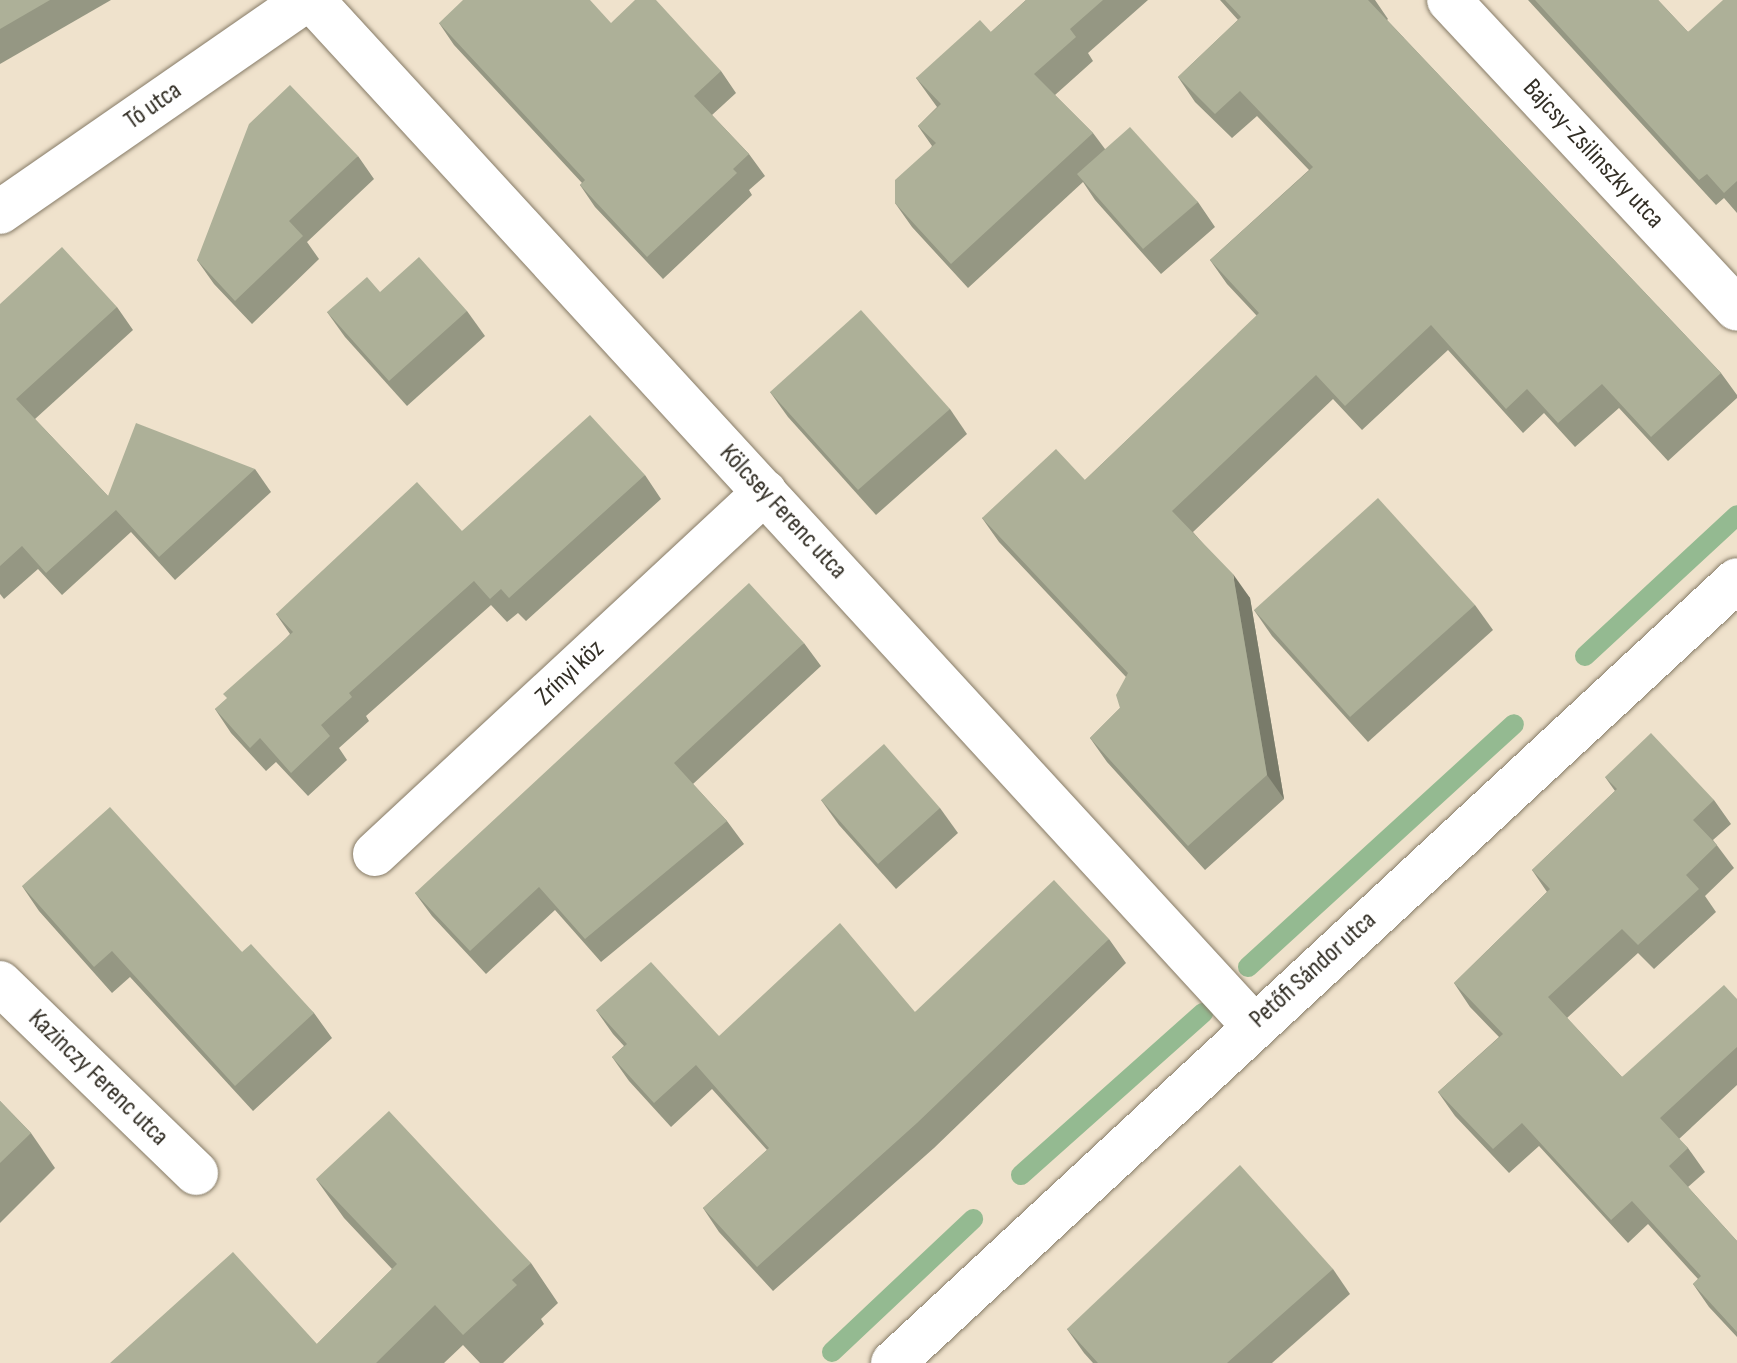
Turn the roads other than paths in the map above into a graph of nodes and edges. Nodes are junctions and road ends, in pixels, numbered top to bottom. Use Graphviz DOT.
graph roads {
  1 [pos="309,0"];
  2 [pos="1449,0"];
  3 [pos="0,212"];
  4 [pos="1737,309"];
  5 [pos="765,492"];
  6 [pos="1737,580"];
  7 [pos="375,854"];
  8 [pos="0,983"];
  9 [pos="1253,1025"];
  10 [pos="196,1173"];
  11 [pos="893,1363"];
  1 -- 3 [label="street, Tó utca"];
  1 -- 5 [label="street, Kölcsey Ferenc utca"];
  2 -- 4 [label="street, Bajcsy-Zsilinszky utca"];
  5 -- 7 [label="street, Zrínyi köz"];
  5 -- 9 [label="street, Kölcsey Ferenc utca"];
  6 -- 9 [label="street, Petőfi Sándor utca"];
  8 -- 10 [label="street, Kazinczy Ferenc utca"];
  9 -- 11 [label="street, Petőfi Sándor utca"];
}
